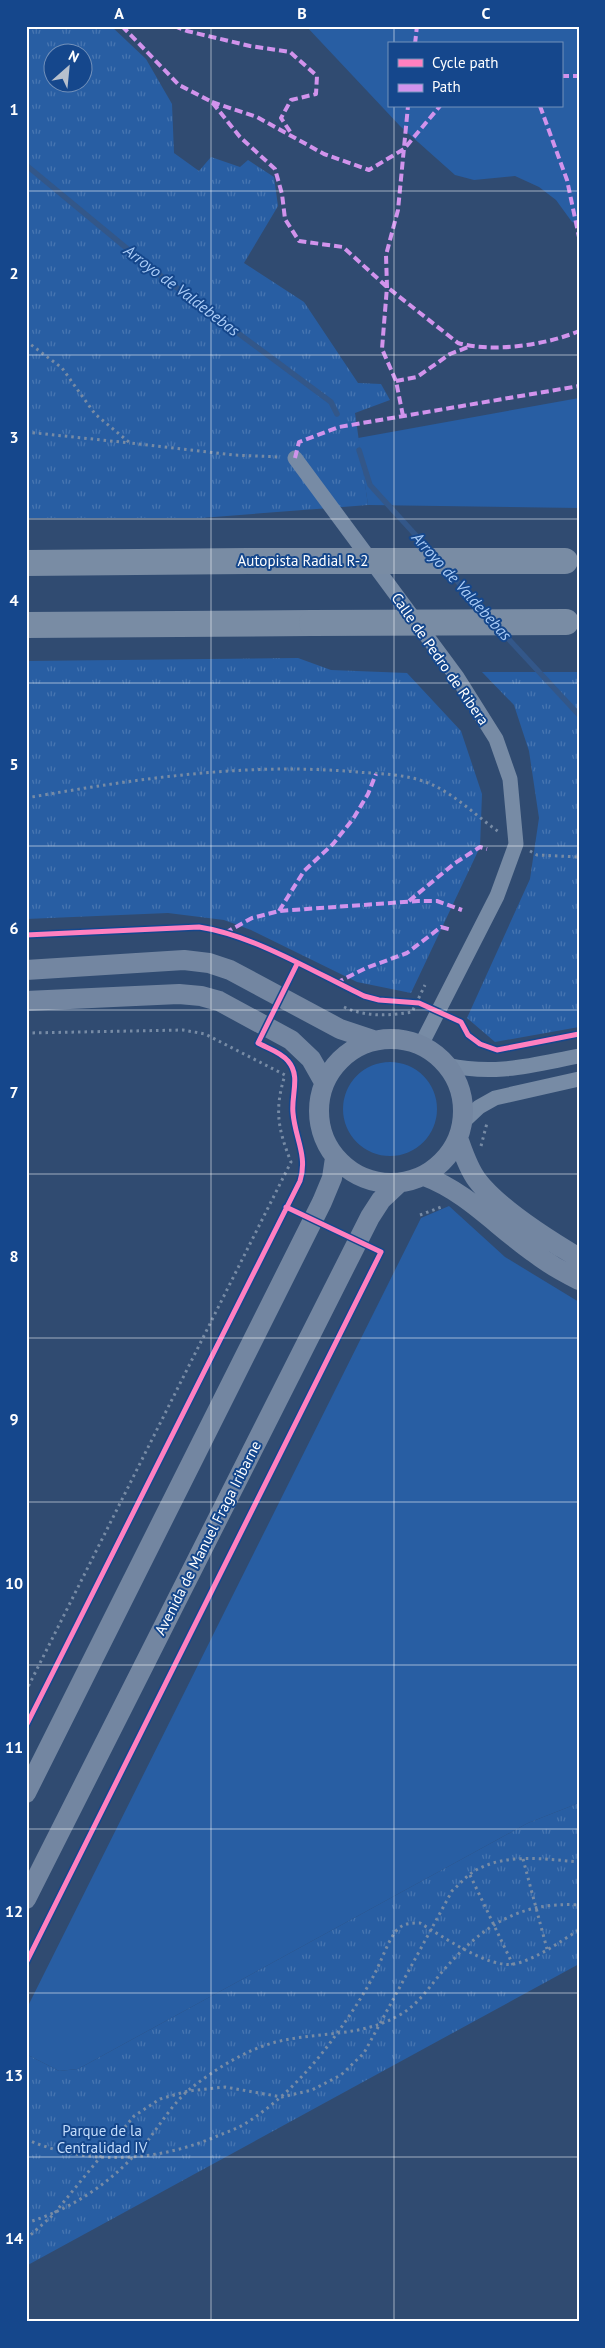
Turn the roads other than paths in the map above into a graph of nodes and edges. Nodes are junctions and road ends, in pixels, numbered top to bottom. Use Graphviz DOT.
graph roads {
  1 [pos="295,458"];
  2 [pos="572,560"];
  3 [pos="26,562"];
  4 [pos="572,622"];
  5 [pos="26,625"];
  6 [pos="26,970"];
  7 [pos="26,1001"];
  8 [pos="373,1040"];
  9 [pos="421,1046"];
  10 [pos="579,1056"];
  11 [pos="446,1065"];
  12 [pos="579,1079"];
  13 [pos="324,1082"];
  14 [pos="460,1130"];
  15 [pos="335,1158"];
  16 [pos="424,1176"];
  17 [pos="398,1183"];
  18 [pos="579,1258"];
  19 [pos="579,1280"];
  20 [pos="26,1793"];
  21 [pos="26,1899"];
  1 -- 9 [label="street, Calle de Pedro de Ribera"];
  2 -- 3 [label="highway, Autopista Radial R-2, bridge"];
  4 -- 5 [label="highway, bridge"];
  6 -- 8 [label="street"];
  7 -- 13 [label="street"];
  8 -- 9 [label="street"];
  8 -- 13 [label="street"];
  9 -- 11 [label="street"];
  10 -- 11 [label="street"];
  11 -- 14 [label="street"];
  12 -- 14 [label="street"];
  13 -- 15 [label="street"];
  14 -- 16 [label="street"];
  14 -- 18 [label="street"];
  15 -- 17 [label="street"];
  15 -- 20 [label="street"];
  16 -- 17 [label="street"];
  16 -- 19 [label="street"];
  17 -- 21 [label="street, Avenida de Manuel Fraga Iribarne"];
}
